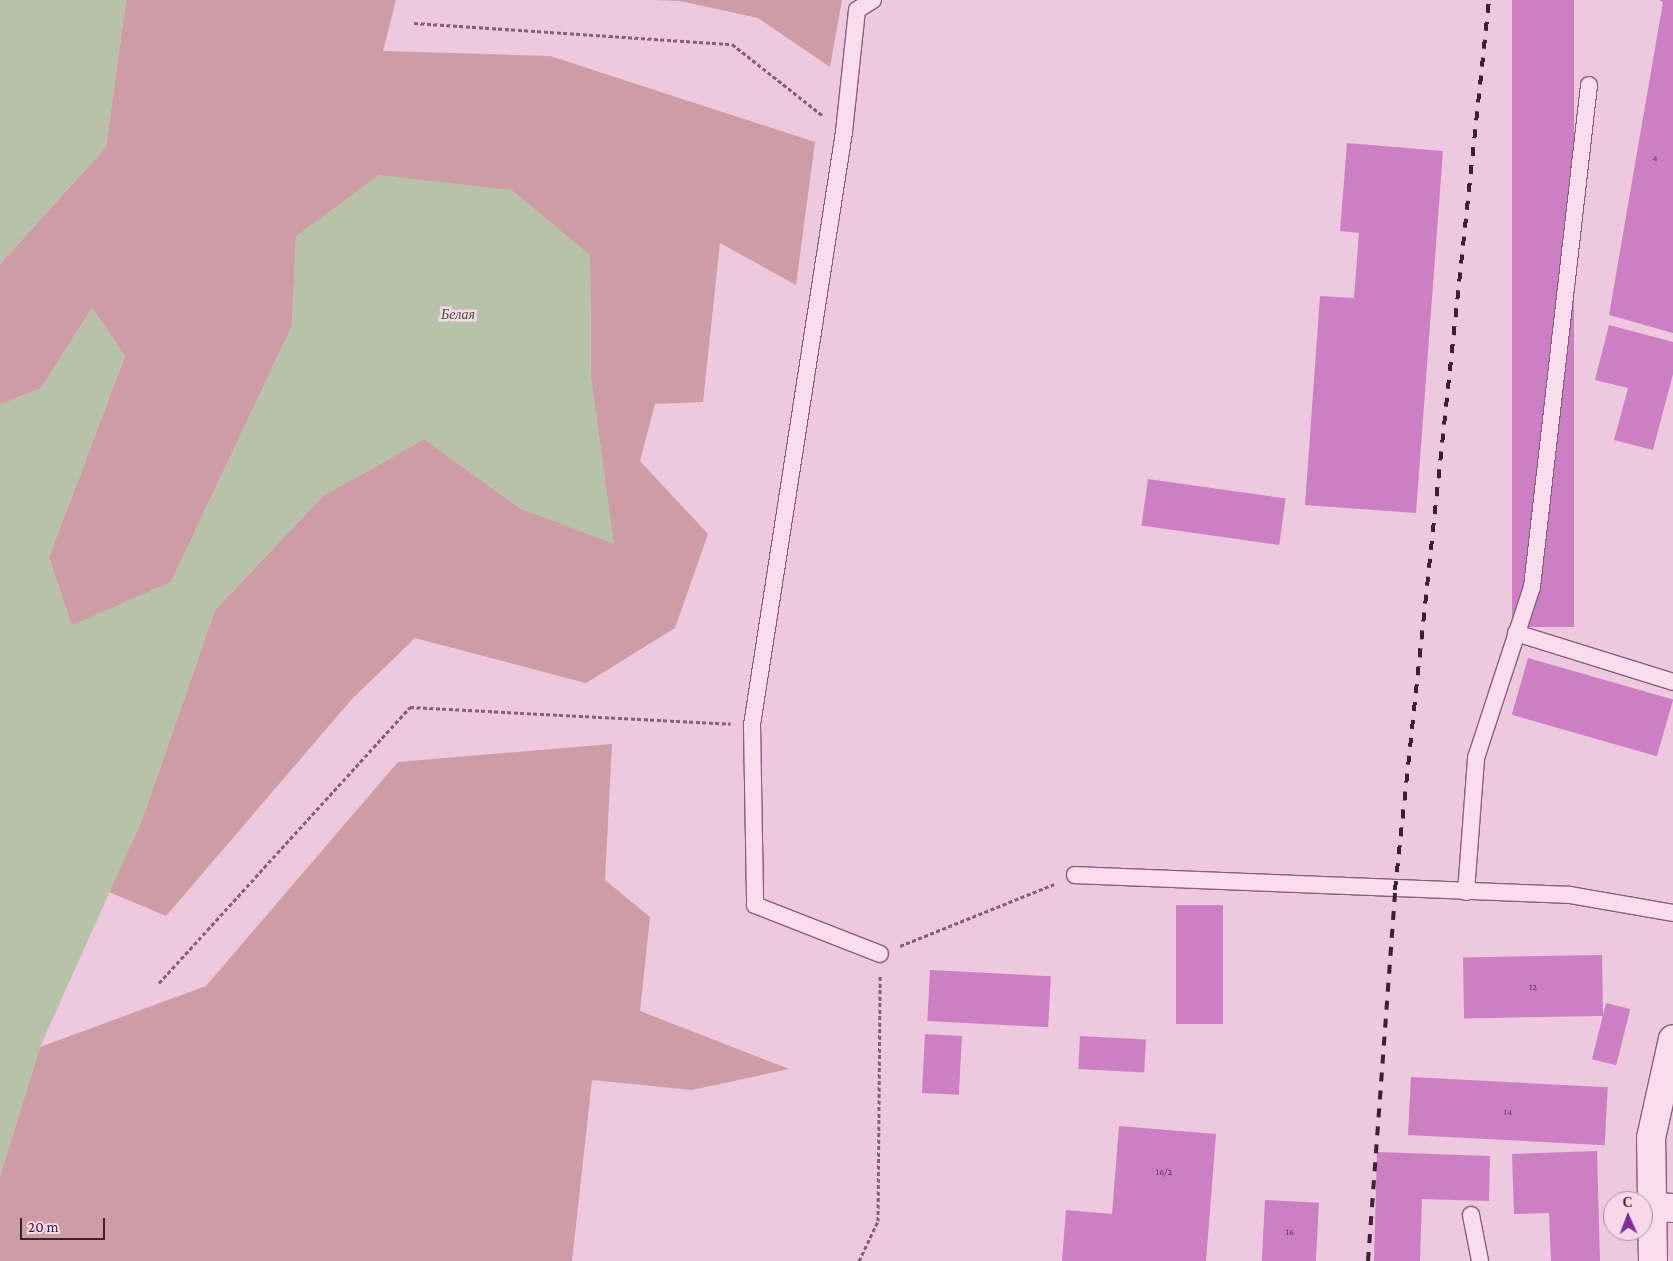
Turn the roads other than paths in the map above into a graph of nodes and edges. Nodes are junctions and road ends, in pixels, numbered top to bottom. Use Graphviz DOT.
graph roads {
  1 [pos="873,0"];
  2 [pos="1588,86"];
  3 [pos="1516,633"];
  4 [pos="1673,682"];
  5 [pos="1076,875"];
  6 [pos="1466,892"];
  7 [pos="1673,913"];
  8 [pos="880,954"];
  9 [pos="1673,1039"];
  10 [pos="1663,1208"];
  11 [pos="1471,1215"];
  12 [pos="1480,1261"];
  13 [pos="1653,1261"];
  1 -- 8 [label="lane"];
  2 -- 3 [label="lane"];
  3 -- 4 [label="lane"];
  3 -- 6 [label="lane"];
  5 -- 6 [label="lane"];
  6 -- 7 [label="lane"];
  9 -- 10 [label="street"];
  10 -- 13 [label="street"];
  11 -- 12 [label="lane"];
}
